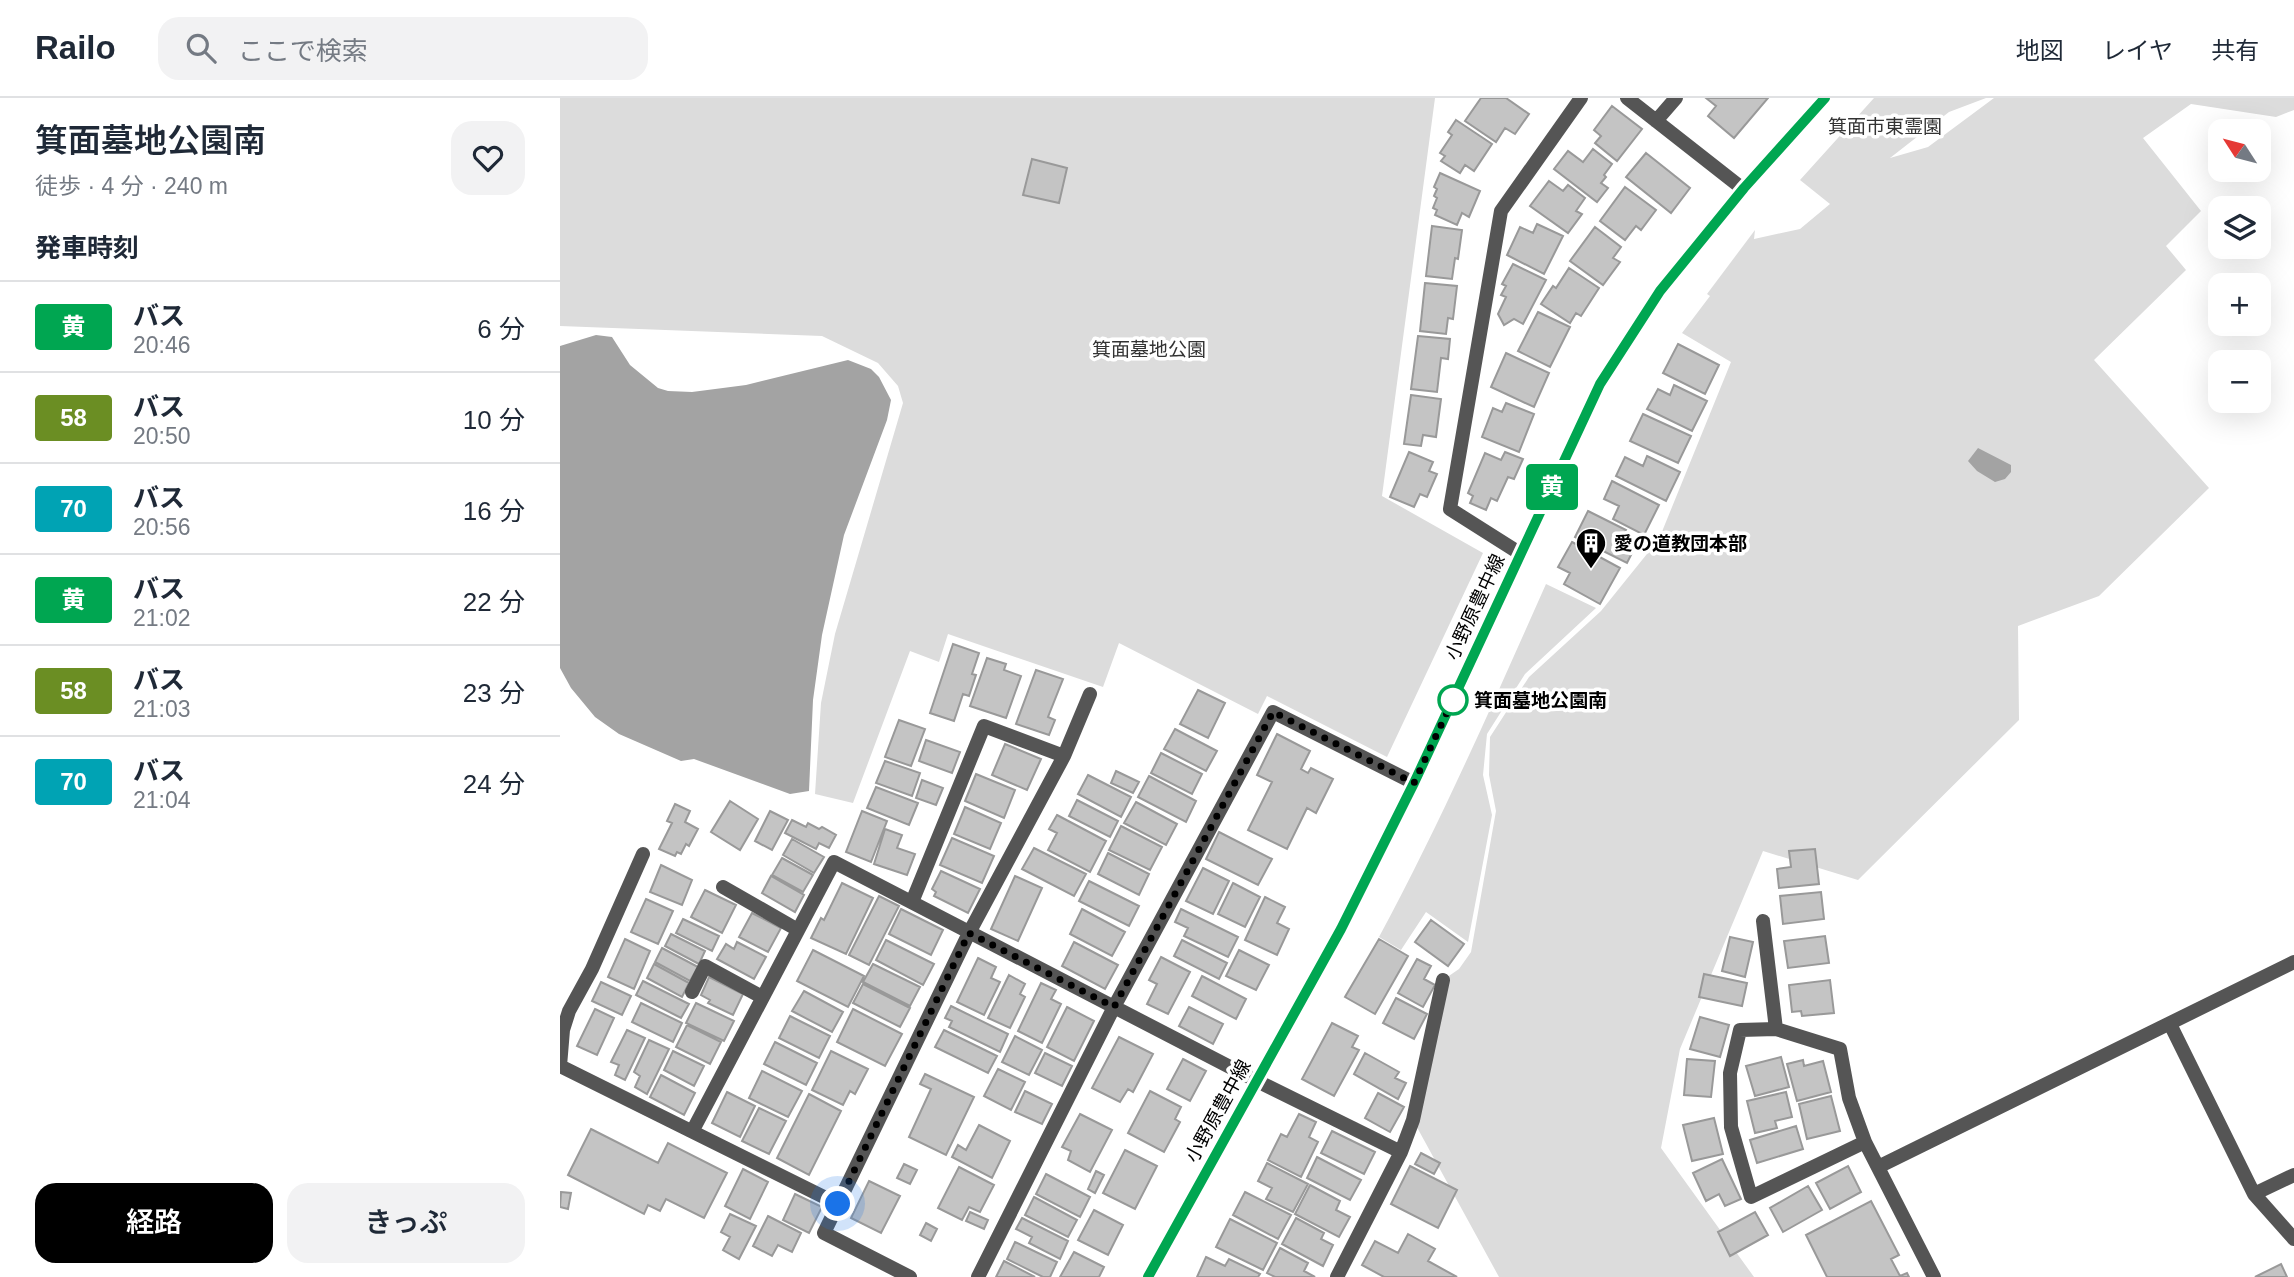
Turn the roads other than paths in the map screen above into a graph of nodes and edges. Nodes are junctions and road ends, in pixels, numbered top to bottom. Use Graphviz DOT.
graph roads {
  1 [pos="1581,98"];
  2 [pos="1627,98"];
  3 [pos="1676,98"];
  4 [pos="1825,98"];
  5 [pos="1656,121"];
  6 [pos="1744,188"];
  7 [pos="1521,554"];
  8 [pos="1090,694"];
  9 [pos="1064,756"];
  10 [pos="1414,783"];
  11 [pos="643,854"];
  12 [pos="723,887"];
  13 [pos="912,902"];
  14 [pos="1763,921"];
  15 [pos="798,930"];
  16 [pos="969,933"];
  17 [pos="2294,962"];
  18 [pos="1443,980"];
  19 [pos="692,992"];
  20 [pos="762,997"];
  21 [pos="1114,1007"];
  22 [pos="564,1010"];
  23 [pos="2170,1024"];
  24 [pos="1776,1029"];
  25 [pos="560,1066"];
  26 [pos="1257,1081"];
  27 [pos="693,1130"];
  28 [pos="1866,1142"];
  29 [pos="1401,1152"];
  30 [pos="1878,1167"];
  31 [pos="2294,1175"];
  32 [pos="2254,1194"];
  33 [pos="838,1204"];
  34 [pos="2294,1240"];
  35 [pos="910,1277"];
  36 [pos="978,1277"];
  37 [pos="1148,1277"];
  38 [pos="1337,1277"];
  39 [pos="1934,1277"];
  1 -- 7 [label="street"];
  2 -- 5 [label="street"];
  3 -- 5 [label="street"];
  4 -- 6 [label="street, 小野原豊中線"];
  5 -- 6 [label="street"];
  6 -- 7 [label="street, 小野原豊中線"];
  7 -- 10 [label="street, 小野原豊中線"];
  8 -- 9 [label="street"];
  9 -- 13 [label="street"];
  9 -- 16 [label="street"];
  10 -- 21 [label="street"];
  10 -- 26 [label="street, 小野原豊中線"];
  11 -- 22 [label="street"];
  12 -- 15 [label="street"];
  13 -- 15 [label="street"];
  13 -- 16 [label="street"];
  14 -- 24 [label="street"];
  15 -- 20 [label="street"];
  16 -- 21 [label="street"];
  16 -- 33 [label="street"];
  17 -- 23 [label="street"];
  18 -- 29 [label="street"];
  19 -- 20 [label="street"];
  20 -- 27 [label="street"];
  21 -- 26 [label="street"];
  21 -- 36 [label="street"];
  22 -- 25 [label="street"];
  23 -- 30 [label="street"];
  23 -- 32 [label="street"];
  24 -- 28 [label="street"];
  24 -- 28 [label="street"];
  25 -- 27 [label="street"];
  26 -- 29 [label="street"];
  26 -- 37 [label="street, 小野原豊中線"];
  27 -- 33 [label="street"];
  28 -- 30 [label="street"];
  29 -- 38 [label="street"];
  30 -- 39 [label="street"];
  31 -- 32 [label="street"];
  32 -- 34 [label="street"];
  33 -- 35 [label="street"];
}
